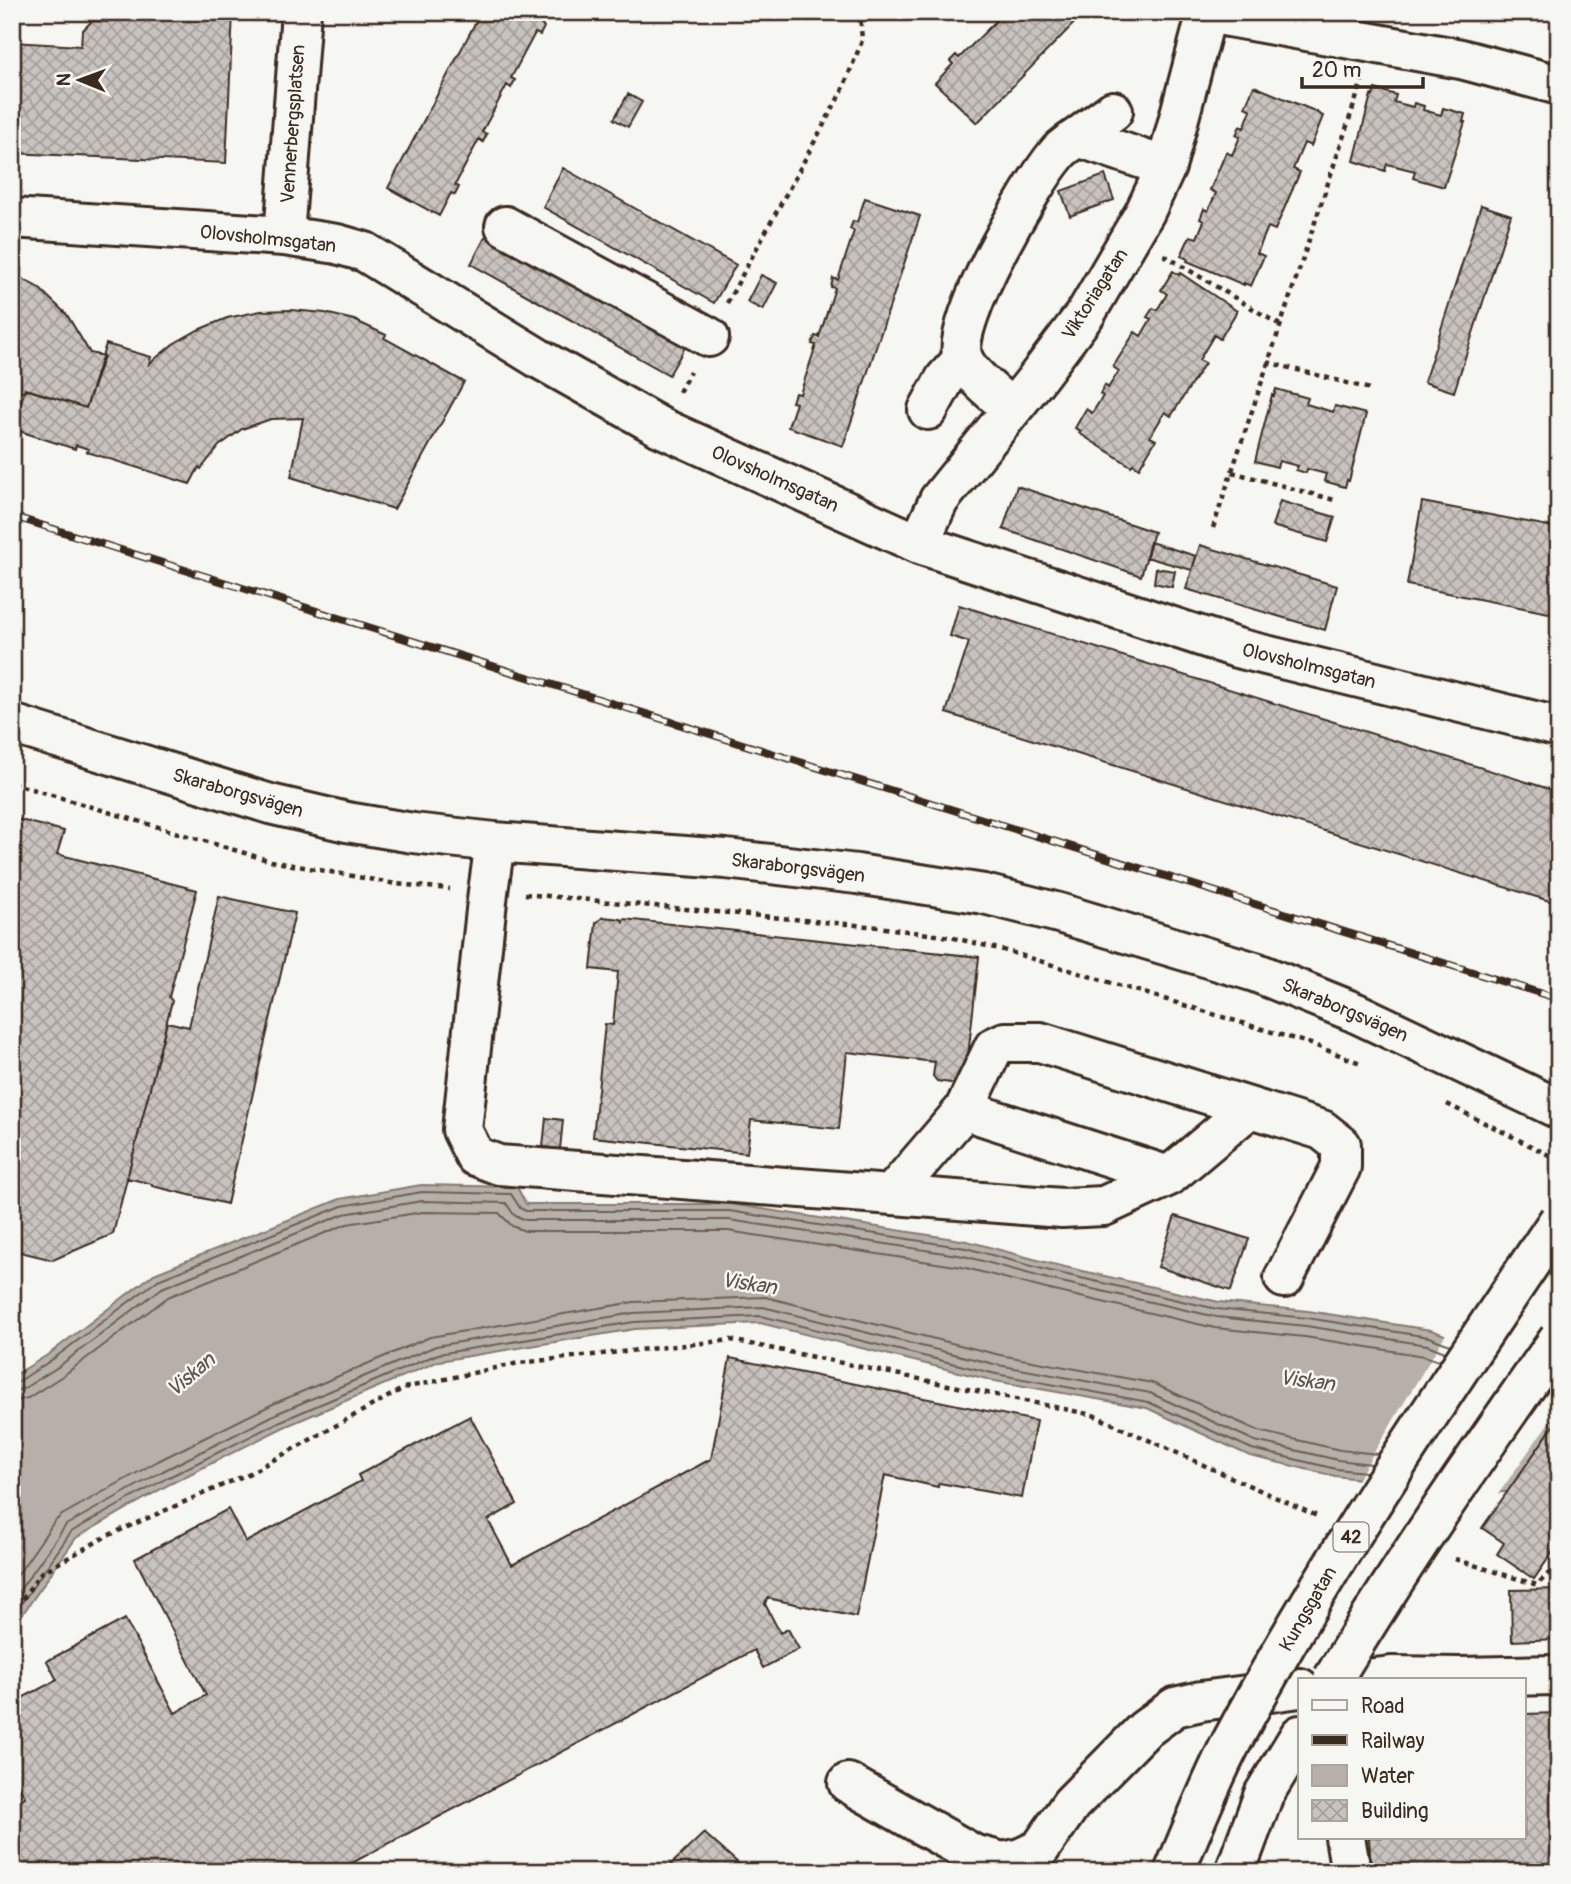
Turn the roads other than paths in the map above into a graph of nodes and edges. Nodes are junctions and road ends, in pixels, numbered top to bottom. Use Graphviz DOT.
graph roads {
  1 [pos="302,12"];
  2 [pos="1207,12"];
  3 [pos="1559,85"];
  4 [pos="1113,111"];
  5 [pos="1078,137"];
  6 [pos="1166,167"];
  7 [pos="12,218"];
  8 [pos="505,226"];
  9 [pos="284,236"];
  10 [pos="709,337"];
  11 [pos="963,359"];
  12 [pos="1012,409"];
  13 [pos="928,410"];
  14 [pos="919,544"];
  15 [pos="12,724"];
  16 [pos="1559,727"];
  17 [pos="495,842"];
  18 [pos="1250,1108"];
  19 [pos="1559,1109"];
  20 [pos="964,1110"];
  21 [pos="1170,1176"];
  22 [pos="891,1195"];
  23 [pos="1559,1220"];
  24 [pos="1284,1278"];
  25 [pos="1559,1339"];
  26 [pos="1559,1675"];
  27 [pos="1334,1678"];
  28 [pos="1374,1678"];
  29 [pos="1298,1688"];
  30 [pos="1298,1738"];
  31 [pos="848,1783"];
  32 [pos="1345,1839"];
  33 [pos="1174,1872"];
  34 [pos="1235,1872"];
  35 [pos="1351,1872"];
  1 -- 9 [label="street, Vennerbergsplatsen"];
  2 -- 3 [label="street"];
  2 -- 6 [label="street, Viktoriagatan"];
  4 -- 5 [label="street"];
  5 -- 6 [label="street"];
  5 -- 11 [label="street"];
  6 -- 12 [label="street, Viktoriagatan"];
  7 -- 9 [label="street, Olovsholmsgatan"];
  8 -- 10 [label="street"];
  9 -- 14 [label="street, Olovsholmsgatan"];
  11 -- 12 [label="street"];
  11 -- 13 [label="street"];
  12 -- 14 [label="street, Viktoriagatan"];
  14 -- 16 [label="street, Olovsholmsgatan"];
  15 -- 17 [label="street, Skaraborgsvägen"];
  17 -- 19 [label="street, Skaraborgsvägen"];
  17 -- 22 [label="street"];
  18 -- 20 [label="street"];
  18 -- 21 [label="street"];
  18 -- 24 [label="street"];
  20 -- 21 [label="street"];
  20 -- 22 [label="street"];
  21 -- 22 [label="street"];
  23 -- 33 [label="street, Kungsgatan / 42, bridge"];
  25 -- 27 [label="street, bridge"];
  26 -- 28 [label="street"];
  29 -- 31 [label="street"];
  30 -- 34 [label="street"];
  32 -- 35 [label="street"];
}
